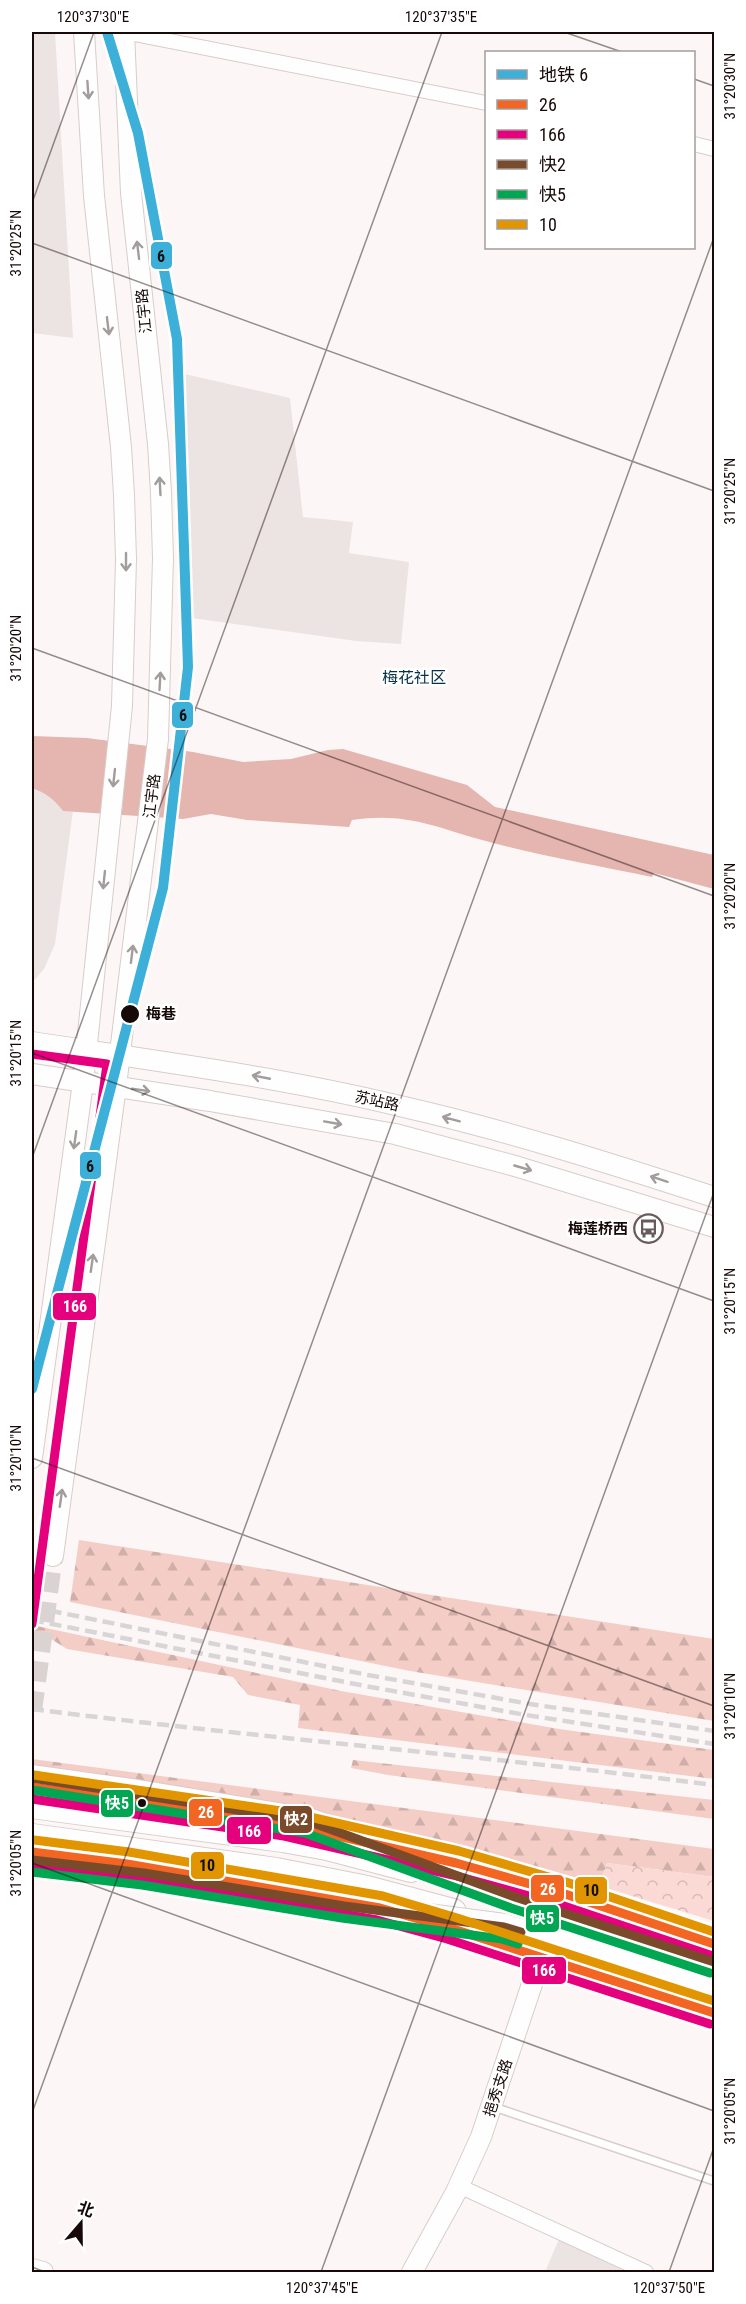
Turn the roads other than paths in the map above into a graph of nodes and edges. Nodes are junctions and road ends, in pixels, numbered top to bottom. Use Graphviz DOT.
graph roads {
  1 [pos="84,32"];
  2 [pos="124,32"];
  3 [pos="485,103"];
  4 [pos="695,144"];
  5 [pos="714,148"];
  6 [pos="32,1042"];
  7 [pos="86,1050"];
  8 [pos="120,1054"];
  9 [pos="32,1074"];
  10 [pos="83,1082"];
  11 [pos="116,1086"];
  12 [pos="714,1197"];
  13 [pos="714,1227"];
  14 [pos="32,1458"];
  15 [pos="53,1556"];
  16 [pos="32,1778"];
  17 [pos="32,1788"];
  18 [pos="32,1805"];
  19 [pos="32,1837"];
  20 [pos="32,1852"];
  21 [pos="32,1860"];
  22 [pos="562,1893"];
  23 [pos="515,1897"];
  24 [pos="504,1927"];
  25 [pos="714,1944"];
  26 [pos="542,1957"];
  27 [pos="714,1962"];
  28 [pos="714,1994"];
  29 [pos="714,2013"];
  30 [pos="492,2106"];
  31 [pos="714,2181"];
  32 [pos="459,2186"];
  33 [pos="32,2269"];
  34 [pos="43,2272"];
  35 [pos="412,2272"];
  36 [pos="646,2272"];
  1 -- 7 [label="main road, one-way"];
  2 -- 3 [label="street"];
  8 -- 2 [label="main road, 江宇路, one-way"];
  4 -- 5 [label="street"];
  6 -- 7 [label="main road, 苏站路"];
  7 -- 8 [label="main road, 苏站路"];
  7 -- 10 [label="main road"];
  8 -- 11 [label="main road, 江宇路"];
  12 -- 8 [label="main road, 苏站路, one-way"];
  9 -- 10 [label="main road, 苏站路"];
  10 -- 11 [label="main road, 苏站路"];
  10 -- 14 [label="main road, one-way"];
  11 -- 13 [label="main road, 苏站路, one-way"];
  15 -- 11 [label="main road, 江宇路, one-way"];
  16 -- 23 [label="highway, bridge"];
  17 -- 22 [label="main road"];
  18 -- 23 [label="highway, bridge"];
  19 -- 24 [label="highway, bridge"];
  20 -- 26 [label="main road"];
  21 -- 24 [label="highway, bridge"];
  22 -- 25 [label="main road"];
  22 -- 26 [label="main road, 挹秀支路"];
  23 -- 27 [label="highway, bridge"];
  24 -- 28 [label="highway, bridge"];
  26 -- 29 [label="main road"];
  26 -- 30 [label="main road, 挹秀支路"];
  30 -- 31 [label="lane"];
  30 -- 32 [label="main road, 挹秀支路"];
  32 -- 35 [label="main road, 挹秀支路"];
  32 -- 36 [label="street"];
  33 -- 34 [label="main road"];
}
